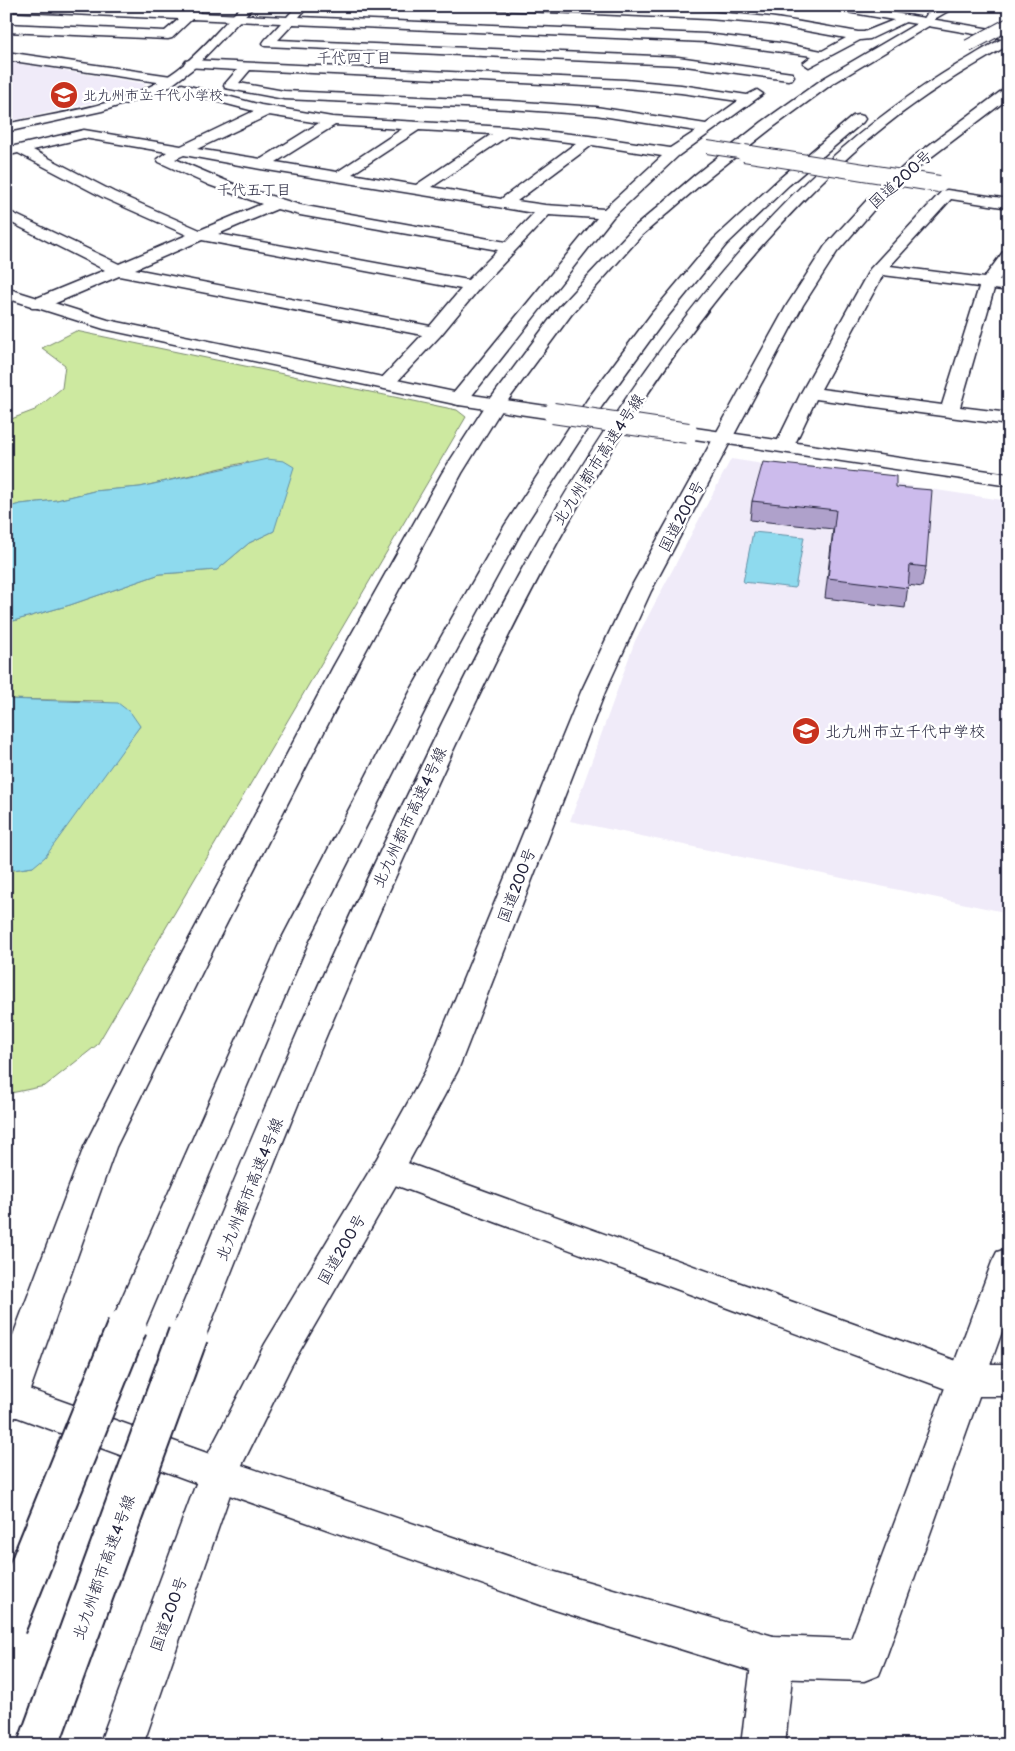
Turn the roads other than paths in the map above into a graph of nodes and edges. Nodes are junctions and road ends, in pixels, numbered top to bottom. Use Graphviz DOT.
graph roads {
  1 [pos="199,6"];
  2 [pos="249,6"];
  3 [pos="302,6"];
  4 [pos="482,6"];
  5 [pos="830,6"];
  6 [pos="880,6"];
  7 [pos="952,6"];
  8 [pos="8,8"];
  9 [pos="572,10"];
  10 [pos="189,15"];
  11 [pos="237,17"];
  12 [pos="922,18"];
  13 [pos="290,20"];
  14 [pos="1009,24"];
  15 [pos="6,28"];
  16 [pos="1009,30"];
  17 [pos="560,31"];
  18 [pos="858,36"];
  19 [pos="1003,42"];
  20 [pos="543,54"];
  21 [pos="824,55"];
  22 [pos="6,56"];
  23 [pos="190,64"];
  24 [pos="247,66"];
  25 [pos="788,76"];
  26 [pos="524,79"];
  27 [pos="171,80"];
  28 [pos="182,88"];
  29 [pos="1009,92"];
  30 [pos="748,99"];
  31 [pos="509,105"];
  32 [pos="268,110"];
  33 [pos="332,121"];
  34 [pos="418,125"];
  35 [pos="6,128"];
  36 [pos="706,128"];
  37 [pos="506,130"];
  38 [pos="589,140"];
  39 [pos="685,143"];
  40 [pos="13,150"];
  41 [pos="180,150"];
  42 [pos="673,153"];
  43 [pos="261,165"];
  44 [pos="340,176"];
  45 [pos="418,190"];
  46 [pos="1009,194"];
  47 [pos="275,204"];
  48 [pos="504,204"];
  49 [pos="1009,204"];
  50 [pos="545,210"];
  51 [pos="6,214"];
  52 [pos="608,214"];
  53 [pos="199,235"];
  54 [pos="510,247"];
  55 [pos="1009,255"];
  56 [pos="878,269"];
  57 [pos="120,271"];
  58 [pos="988,283"];
  59 [pos="472,286"];
  60 [pos="1009,286"];
  61 [pos="6,293"];
  62 [pos="38,304"];
  63 [pos="434,332"];
  64 [pos="387,382"];
  65 [pos="810,393"];
  66 [pos="459,399"];
  67 [pos="496,405"];
  68 [pos="949,412"];
  69 [pos="1009,419"];
  70 [pos="723,438"];
  71 [pos="785,446"];
  72 [pos="1009,480"];
  73 [pos="388,1169"];
  74 [pos="1009,1262"];
  75 [pos="965,1380"];
  76 [pos="1009,1380"];
  77 [pos="7,1400"];
  78 [pos="218,1474"];
  79 [pos="6,1626"];
  80 [pos="773,1657"];
  81 [pos="38,1745"];
  82 [pos="121,1745"];
  83 [pos="763,1745"];
  1 -- 10 [label="main road"];
  2 -- 11 [label="main road"];
  3 -- 13 [label="main road"];
  4 -- 9 [label="main road"];
  5 -- 12 [label="main road"];
  6 -- 12 [label="main road"];
  7 -- 12 [label="main road"];
  8 -- 10 [label="main road"];
  9 -- 17 [label="main road"];
  9 -- 18 [label="main road"];
  10 -- 11 [label="main road"];
  10 -- 15 [label="main road"];
  11 -- 13 [label="main road"];
  11 -- 23 [label="main road"];
  12 -- 16 [label="main road"];
  12 -- 18 [label="main road"];
  12 -- 19 [label="main road"];
  12 -- 67 [label="main road"];
  13 -- 17 [label="main road"];
  13 -- 20 [label="main road"];
  14 -- 79 [label="main road, 北九州都市高速4号線, bridge"];
  17 -- 20 [label="main road"];
  17 -- 21 [label="main road"];
  18 -- 21 [label="main road"];
  19 -- 81 [label="main road, 北九州都市高速4号線, bridge"];
  20 -- 25 [label="main road"];
  20 -- 26 [label="main road"];
  21 -- 25 [label="main road"];
  22 -- 27 [label="main road"];
  23 -- 24 [label="main road"];
  23 -- 27 [label="main road"];
  24 -- 26 [label="main road"];
  24 -- 31 [label="main road"];
  25 -- 30 [label="main road"];
  26 -- 30 [label="main road"];
  26 -- 31 [label="main road"];
  27 -- 35 [label="main road"];
  28 -- 32 [label="main road"];
  29 -- 70 [label="main road, 国道200号"];
  30 -- 36 [label="main road"];
  31 -- 36 [label="main road"];
  32 -- 33 [label="main road"];
  32 -- 41 [label="main road"];
  33 -- 34 [label="main road"];
  33 -- 43 [label="main road"];
  34 -- 37 [label="main road"];
  34 -- 44 [label="main road"];
  36 -- 39 [label="main road"];
  37 -- 38 [label="main road"];
  37 -- 45 [label="main road"];
  38 -- 42 [label="main road"];
  38 -- 48 [label="main road"];
  39 -- 42 [label="main road"];
  39 -- 46 [label="main road, bridge"];
  40 -- 41 [label="main road"];
  40 -- 53 [label="main road"];
  41 -- 43 [label="main road"];
  41 -- 47 [label="main road"];
  42 -- 52 [label="main road"];
  43 -- 44 [label="main road"];
  44 -- 45 [label="main road"];
  45 -- 48 [label="main road"];
  47 -- 53 [label="main road"];
  47 -- 54 [label="main road"];
  48 -- 50 [label="main road"];
  49 -- 56 [label="main road"];
  50 -- 52 [label="main road"];
  50 -- 54 [label="main road"];
  51 -- 57 [label="main road"];
  52 -- 66 [label="main road"];
  53 -- 57 [label="main road"];
  53 -- 59 [label="main road"];
  54 -- 59 [label="main road"];
  55 -- 58 [label="main road"];
  56 -- 58 [label="main road"];
  56 -- 65 [label="main road"];
  57 -- 62 [label="main road"];
  57 -- 63 [label="main road"];
  58 -- 60 [label="main road"];
  58 -- 68 [label="main road"];
  59 -- 63 [label="main road"];
  61 -- 62 [label="main road"];
  62 -- 64 [label="main road"];
  63 -- 64 [label="main road"];
  64 -- 66 [label="main road"];
  65 -- 68 [label="main road"];
  65 -- 71 [label="main road"];
  66 -- 67 [label="main road"];
  67 -- 70 [label="main road, bridge"];
  67 -- 77 [label="main road"];
  68 -- 69 [label="main road"];
  70 -- 71 [label="main road"];
  70 -- 73 [label="main road, 国道200号"];
  71 -- 72 [label="main road"];
  73 -- 75 [label="main road"];
  73 -- 78 [label="main road, 国道200号"];
  74 -- 75 [label="main road"];
  75 -- 76 [label="main road"];
  75 -- 80 [label="main road"];
  77 -- 78 [label="main road"];
  78 -- 80 [label="main road"];
  78 -- 82 [label="main road, 国道200号"];
  80 -- 83 [label="main road"];
}
